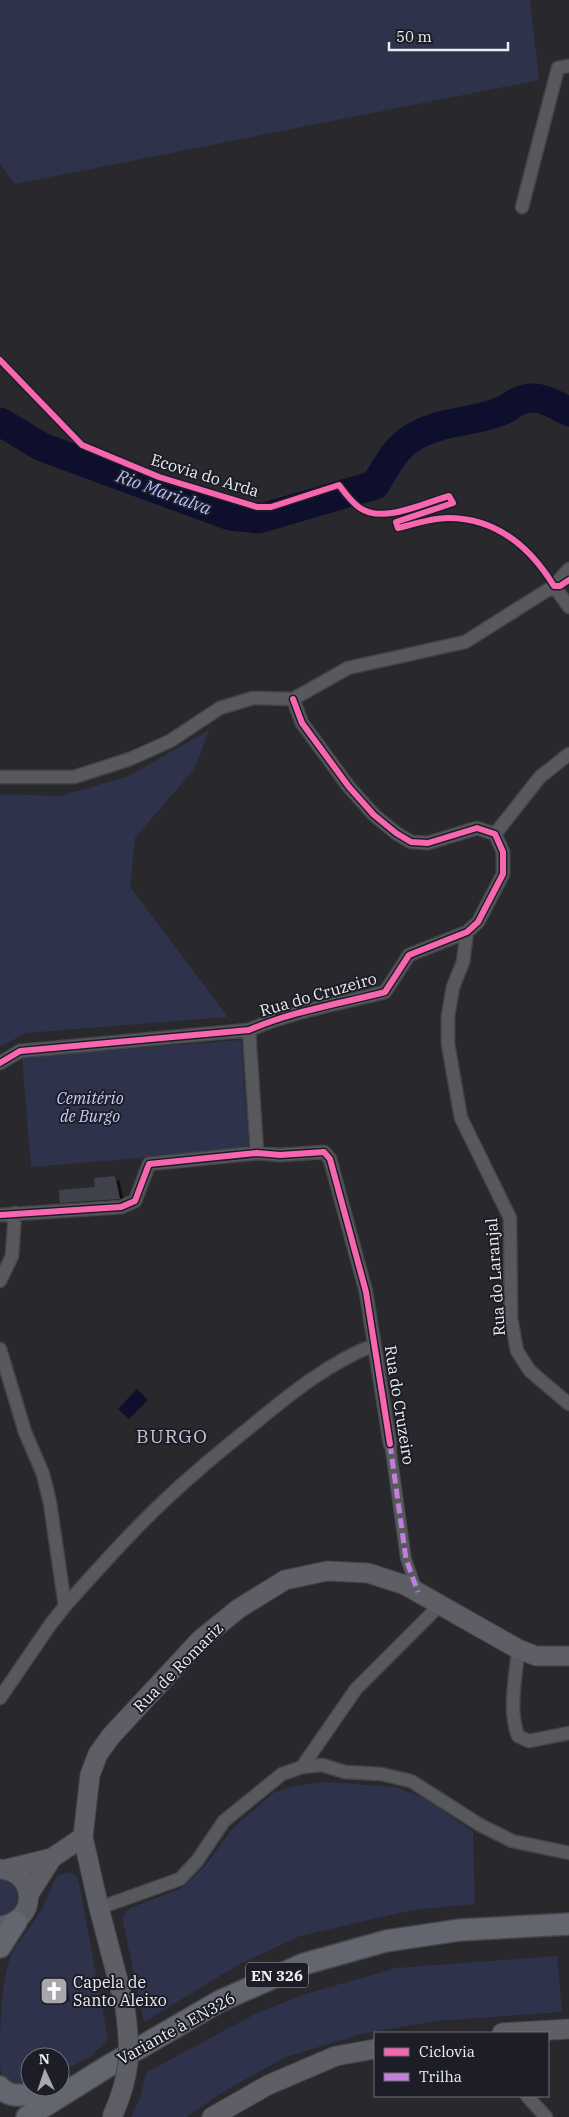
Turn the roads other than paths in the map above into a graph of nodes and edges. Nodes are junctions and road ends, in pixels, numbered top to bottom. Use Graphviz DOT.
graph roads {
  1 [pos="563,67"];
  2 [pos="522,207"];
  3 [pos="569,569"];
  4 [pos="554,586"];
  5 [pos="569,607"];
  6 [pos="293,699"];
  7 [pos="569,754"];
  8 [pos="0,777"];
  9 [pos="496,834"];
  10 [pos="467,932"];
  11 [pos="249,1030"];
  12 [pos="0,1063"];
  13 [pos="258,1153"];
  14 [pos="15,1213"];
  15 [pos="0,1215"];
  16 [pos="0,1281"];
  17 [pos="374,1345"];
  18 [pos="0,1349"];
  19 [pos="569,1404"];
  20 [pos="390,1444"];
  21 [pos="418,1592"];
  22 [pos="440,1605"];
  23 [pos="65,1606"];
  24 [pos="518,1649"];
  25 [pos="569,1656"];
  26 [pos="0,1698"];
  27 [pos="569,1734"];
  28 [pos="302,1767"];
  29 [pos="83,1837"];
  30 [pos="569,1853"];
  31 [pos="52,1858"];
  32 [pos="3,1869"];
  33 [pos="29,1894"];
  34 [pos="99,1908"];
  35 [pos="8,1924"];
  36 [pos="569,1924"];
  37 [pos="460,1930"];
  38 [pos="569,1935"];
  39 [pos="0,1946"];
  40 [pos="569,2029"];
  41 [pos="519,2032"];
  42 [pos="374,2049"];
  43 [pos="110,2065"];
  44 [pos="70,2079"];
  45 [pos="0,2087"];
  46 [pos="20,2095"];
  47 [pos="528,2097"];
  48 [pos="27,2117"];
  49 [pos="112,2117"];
  50 [pos="212,2117"];
  51 [pos="546,2117"];
  1 -- 2 [label="street"];
  3 -- 4 [label="street"];
  4 -- 5 [label="street"];
  4 -- 6 [label="street"];
  6 -- 8 [label="street"];
  6 -- 9 [label="street"];
  7 -- 9 [label="street"];
  9 -- 10 [label="street, Rua do Cruzeiro"];
  10 -- 11 [label="street, Rua do Cruzeiro"];
  10 -- 19 [label="street, Rua do Laranjal"];
  11 -- 12 [label="street"];
  11 -- 13 [label="street, Rua do Cruzeiro"];
  13 -- 14 [label="street"];
  13 -- 17 [label="street, Rua do Cruzeiro"];
  14 -- 15 [label="street"];
  14 -- 16 [label="street"];
  17 -- 20 [label="street, Rua do Cruzeiro"];
  17 -- 23 [label="street"];
  18 -- 23 [label="street"];
  20 -- 21 [label="street, Rua do Cruzeiro"];
  21 -- 22 [label="main road, Rua de Romariz"];
  21 -- 29 [label="main road, Rua de Romariz"];
  22 -- 24 [label="main road, Rua de Romariz"];
  22 -- 28 [label="street"];
  23 -- 26 [label="street"];
  24 -- 25 [label="main road, Rua de Romariz"];
  24 -- 27 [label="street"];
  28 -- 30 [label="street"];
  28 -- 34 [label="street"];
  29 -- 31 [label="main road"];
  29 -- 34 [label="main road, Rua de Romariz"];
  31 -- 32 [label="main road"];
  31 -- 33 [label="main road"];
  32 -- 33 [label="main road"];
  33 -- 35 [label="main road"];
  34 -- 49 [label="main road, Rua de Romariz, bridge"];
  35 -- 39 [label="main road"];
  36 -- 37 [label="main road, Variante à EN326 / EN 326"];
  37 -- 38 [label="main road"];
  37 -- 43 [label="main road, Variante à EN326 / EN 326"];
  40 -- 41 [label="main road"];
  42 -- 50 [label="main road"];
  43 -- 44 [label="main road"];
  43 -- 48 [label="main road, Variante à EN326 / EN 326"];
  45 -- 46 [label="main road"];
  47 -- 51 [label="street"];
}
